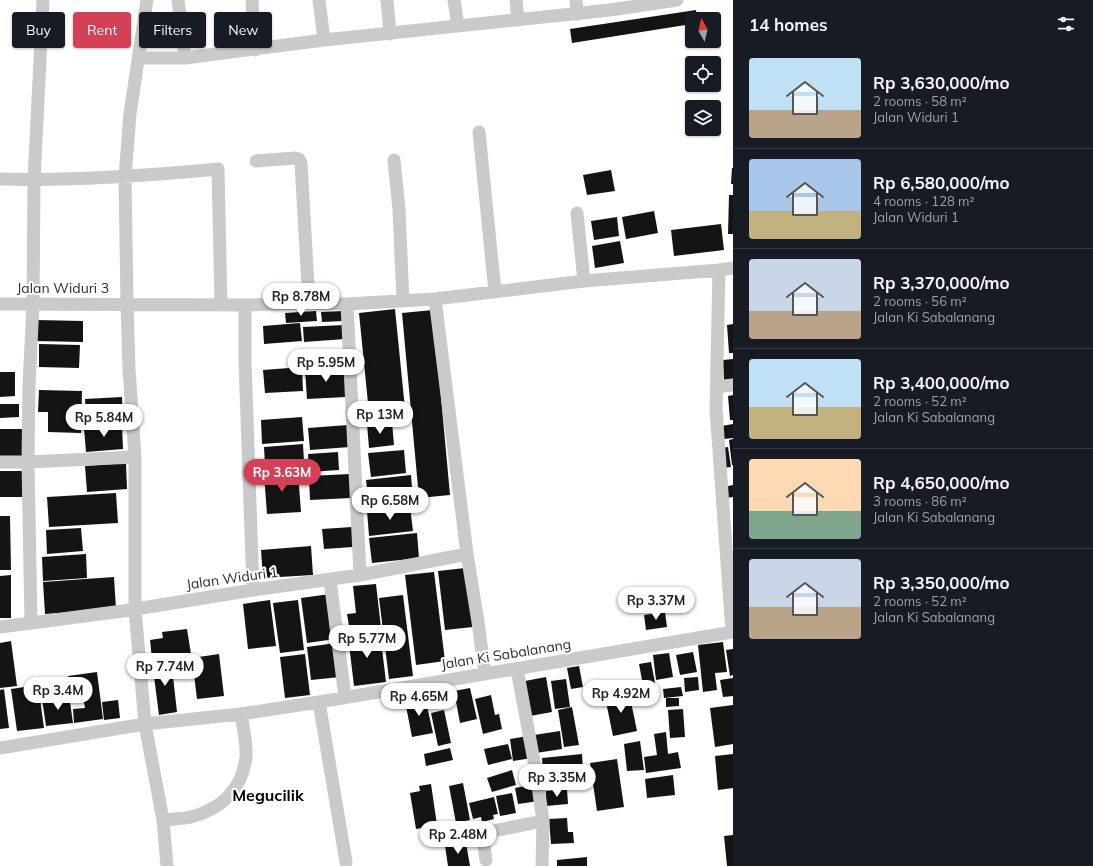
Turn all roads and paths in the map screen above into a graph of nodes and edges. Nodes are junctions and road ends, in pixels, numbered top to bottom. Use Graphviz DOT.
graph roads {
  1 [pos="43,0"];
  2 [pos="147,0"];
  3 [pos="178,0"];
  4 [pos="252,0"];
  5 [pos="319,0"];
  6 [pos="387,0"];
  7 [pos="454,0"];
  8 [pos="516,0"];
  9 [pos="576,0"];
  10 [pos="677,0"];
  11 [pos="639,2"];
  12 [pos="577,14"];
  13 [pos="518,20"];
  14 [pos="458,26"];
  15 [pos="390,34"];
  16 [pos="324,40"];
  17 [pos="255,50"];
  18 [pos="139,58"];
  19 [pos="185,58"];
  20 [pos="479,132"];
  21 [pos="394,160"];
  22 [pos="256,161"];
  23 [pos="125,177"];
  24 [pos="0,179"];
  25 [pos="34,180"];
  26 [pos="577,213"];
  27 [pos="733,268"];
  28 [pos="719,270"];
  29 [pos="584,280"];
  30 [pos="495,292"];
  31 [pos="435,299"];
  32 [pos="404,301"];
  33 [pos="309,303"];
  34 [pos="0,304"];
  35 [pos="33,304"];
  36 [pos="127,304"];
  37 [pos="221,304"];
  38 [pos="347,304"];
  39 [pos="245,305"];
  40 [pos="733,385"];
  41 [pos="716,387"];
  42 [pos="135,457"];
  43 [pos="0,462"];
  44 [pos="28,462"];
  45 [pos="727,481"];
  46 [pos="467,554"];
  47 [pos="360,575"];
  48 [pos="330,580"];
  49 [pos="253,590"];
  50 [pos="135,608"];
  51 [pos="31,622"];
  52 [pos="0,627"];
  53 [pos="733,632"];
  54 [pos="518,669"];
  55 [pos="485,674"];
  56 [pos="344,698"];
  57 [pos="319,702"];
  58 [pos="241,714"];
  59 [pos="145,724"];
  60 [pos="0,748"];
  61 [pos="163,820"];
  62 [pos="543,821"];
  63 [pos="486,860"];
  64 [pos="346,862"];
  65 [pos="167,866"];
  66 [pos="542,866"];
  1 -- 25 [label="street"];
  2 -- 18 [label="street"];
  3 -- 19 [label="street"];
  4 -- 17 [label="street"];
  5 -- 16 [label="street"];
  6 -- 15 [label="street"];
  7 -- 14 [label="street"];
  8 -- 13 [label="street"];
  9 -- 12 [label="street"];
  10 -- 11 [label="street"];
  11 -- 12 [label="street"];
  12 -- 13 [label="street"];
  13 -- 14 [label="street"];
  14 -- 15 [label="street"];
  15 -- 16 [label="street"];
  16 -- 17 [label="street"];
  17 -- 19 [label="street"];
  18 -- 19 [label="street"];
  18 -- 23 [label="street"];
  20 -- 30 [label="street"];
  21 -- 32 [label="street"];
  22 -- 33 [label="street"];
  23 -- 25 [label="street"];
  23 -- 36 [label="street"];
  23 -- 37 [label="street"];
  24 -- 25 [label="street"];
  25 -- 35 [label="street"];
  26 -- 29 [label="street"];
  27 -- 28 [label="street, Jalan Widuri 3"];
  28 -- 29 [label="street, Jalan Widuri 3"];
  28 -- 41 [label="street"];
  29 -- 30 [label="street, Jalan Widuri 3"];
  30 -- 31 [label="street, Jalan Widuri 3"];
  31 -- 32 [label="street, Jalan Widuri 3"];
  31 -- 46 [label="street"];
  32 -- 38 [label="street, Jalan Widuri 3"];
  33 -- 38 [label="street, Jalan Widuri 3"];
  33 -- 39 [label="street, Jalan Widuri 3"];
  34 -- 35 [label="street, Jalan Widuri 3"];
  35 -- 36 [label="street, Jalan Widuri 3"];
  35 -- 44 [label="street"];
  36 -- 37 [label="street, Jalan Widuri 3"];
  36 -- 42 [label="street"];
  37 -- 39 [label="street, Jalan Widuri 3"];
  38 -- 47 [label="street"];
  39 -- 49 [label="street"];
  40 -- 41 [label="street"];
  41 -- 45 [label="street"];
  42 -- 44 [label="street"];
  42 -- 50 [label="street"];
  43 -- 44 [label="street"];
  44 -- 51 [label="street"];
  45 -- 53 [label="street"];
  46 -- 47 [label="street, Jalan Widuri 1"];
  46 -- 55 [label="street"];
  47 -- 48 [label="street, Jalan Widuri 1"];
  48 -- 49 [label="street, Jalan Widuri 1"];
  48 -- 56 [label="street"];
  49 -- 50 [label="street, Jalan Widuri 1"];
  50 -- 51 [label="street, Jalan Widuri 1"];
  50 -- 59 [label="street"];
  51 -- 52 [label="street, Jalan Widuri 1"];
  53 -- 54 [label="street, Jalan Ki Sabalanang"];
  54 -- 55 [label="street, Jalan Ki Sabalanang"];
  54 -- 62 [label="street"];
  55 -- 56 [label="street, Jalan Ki Sabalanang"];
  56 -- 57 [label="street, Jalan Ki Sabalanang"];
  57 -- 58 [label="street, Jalan Ki Sabalanang"];
  57 -- 64 [label="street"];
  58 -- 59 [label="street, Jalan Ki Sabalanang"];
  58 -- 61 [label="street"];
  59 -- 60 [label="street, Jalan Ki Sabalanang"];
  59 -- 61 [label="street"];
  61 -- 65 [label="street"];
  62 -- 63 [label="street"];
  62 -- 66 [label="street"];
}
